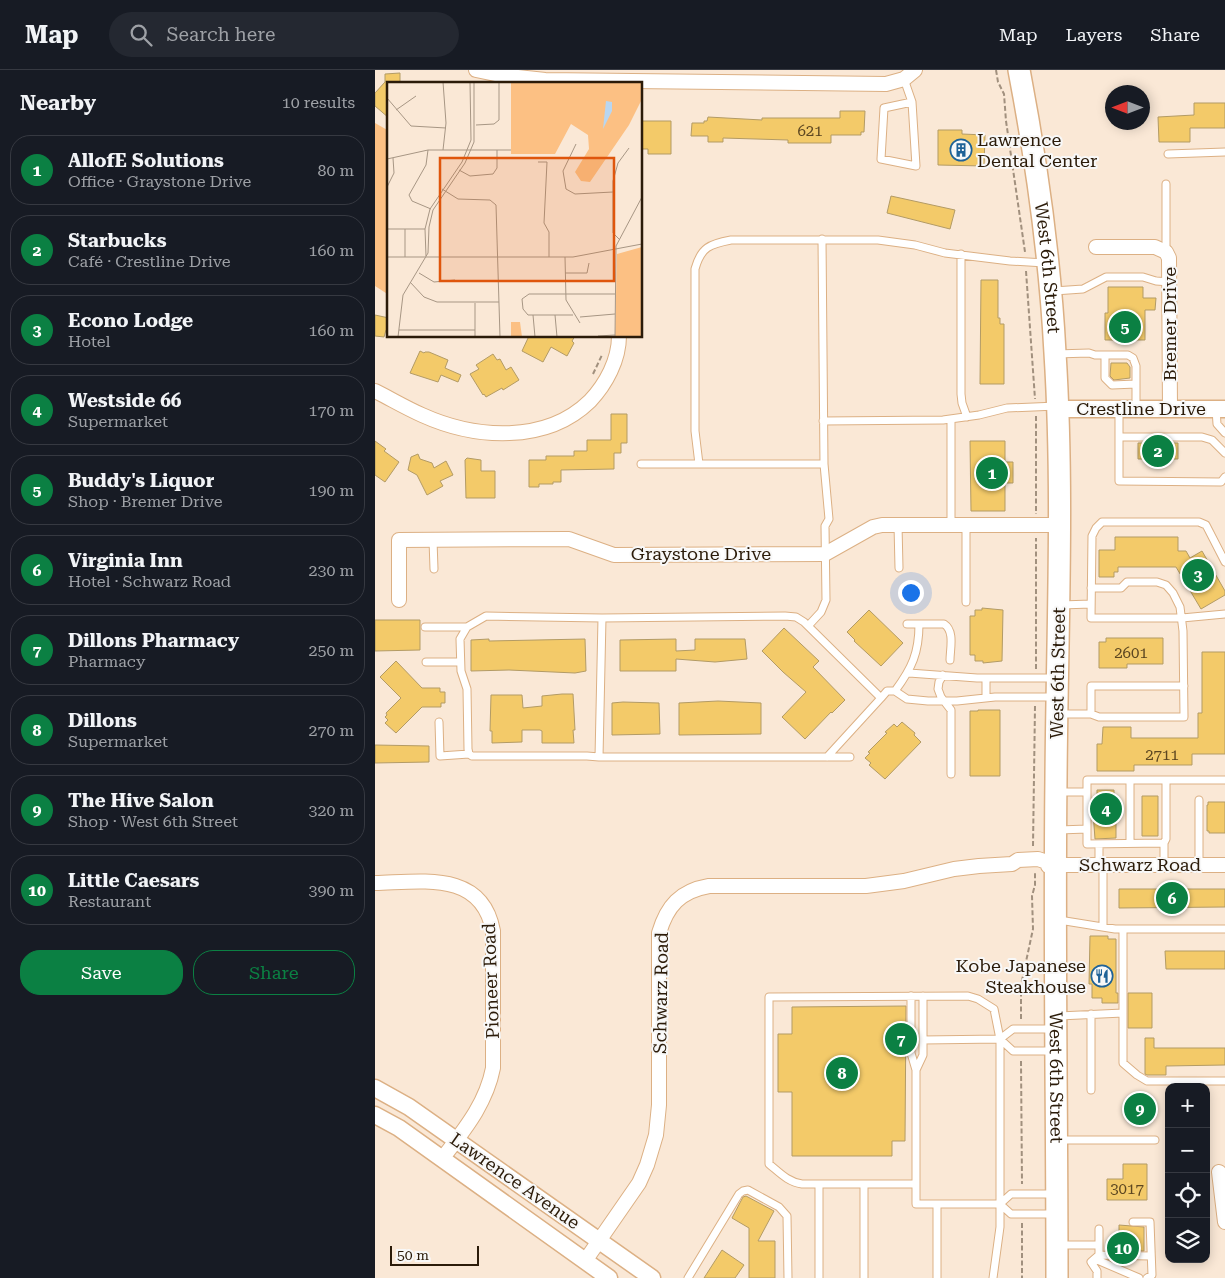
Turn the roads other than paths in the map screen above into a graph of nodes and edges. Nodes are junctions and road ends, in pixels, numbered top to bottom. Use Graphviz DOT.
graph roads {
  1 [pos="477,70"];
  2 [pos="1019,70"];
  3 [pos="909,74"];
  4 [pos="611,82"];
  5 [pos="643,82"];
  6 [pos="913,102"];
  7 [pos="1225,152"];
  8 [pos="1168,154"];
  9 [pos="1166,184"];
  10 [pos="822,239"];
  11 [pos="1096,247"];
  12 [pos="1166,252"];
  13 [pos="961,254"];
  14 [pos="1048,263"];
  15 [pos="1170,282"];
  16 [pos="1051,291"];
  17 [pos="619,338"];
  18 [pos="1056,354"];
  19 [pos="1105,355"];
  20 [pos="1135,384"];
  21 [pos="375,391"];
  22 [pos="1058,408"];
  23 [pos="1119,409"];
  24 [pos="1136,409"];
  25 [pos="1170,409"];
  26 [pos="1221,409"];
  27 [pos="967,417"];
  28 [pos="951,419"];
  29 [pos="823,422"];
  30 [pos="1225,433"];
  31 [pos="1119,437"];
  32 [pos="1225,453"];
  33 [pos="641,464"];
  34 [pos="699,464"];
  35 [pos="823,464"];
  36 [pos="1225,477"];
  37 [pos="898,525"];
  38 [pos="951,525"];
  39 [pos="966,525"];
  40 [pos="1059,526"];
  41 [pos="433,540"];
  42 [pos="825,554"];
  43 [pos="1225,562"];
  44 [pos="899,568"];
  45 [pos="433,569"];
  46 [pos="1091,588"];
  47 [pos="399,600"];
  48 [pos="966,602"];
  49 [pos="1091,604"];
  50 [pos="1059,605"];
  51 [pos="1225,614"];
  52 [pos="603,618"];
  53 [pos="1182,618"];
  54 [pos="907,624"];
  55 [pos="919,624"];
  56 [pos="808,626"];
  57 [pos="425,627"];
  58 [pos="467,627"];
  59 [pos="950,660"];
  60 [pos="426,662"];
  61 [pos="460,662"];
  62 [pos="909,673"];
  63 [pos="943,675"];
  64 [pos="986,679"];
  65 [pos="1183,686"];
  66 [pos="895,691"];
  67 [pos="1057,696"];
  68 [pos="881,698"];
  69 [pos="986,698"];
  70 [pos="945,701"];
  71 [pos="1091,714"];
  72 [pos="439,722"];
  73 [pos="469,754"];
  74 [pos="599,757"];
  75 [pos="827,757"];
  76 [pos="850,757"];
  77 [pos="951,774"];
  78 [pos="1130,780"];
  79 [pos="1167,780"];
  80 [pos="1224,780"];
  81 [pos="1056,792"];
  82 [pos="1087,792"];
  83 [pos="1199,800"];
  84 [pos="1056,830"];
  85 [pos="1087,830"];
  86 [pos="1130,843"];
  87 [pos="1164,843"];
  88 [pos="1099,844"];
  89 [pos="1056,864"];
  90 [pos="1101,865"];
  91 [pos="1164,865"];
  92 [pos="1199,865"];
  93 [pos="1225,865"];
  94 [pos="375,882"];
  95 [pos="1056,920"];
  96 [pos="1103,927"];
  97 [pos="1123,929"];
  98 [pos="1225,929"];
  99 [pos="911,996"];
  100 [pos="923,996"];
  101 [pos="1123,1013"];
  102 [pos="1091,1014"];
  103 [pos="1056,1022"];
  104 [pos="999,1039"];
  105 [pos="923,1040"];
  106 [pos="1056,1051"];
  107 [pos="916,1070"];
  108 [pos="1225,1081"];
  109 [pos="375,1088"];
  110 [pos="1091,1090"];
  111 [pos="375,1115"];
  112 [pos="457,1140"];
  113 [pos="1056,1140"];
  114 [pos="1155,1140"];
  115 [pos="442,1159"];
  116 [pos="1219,1172"];
  117 [pos="819,1184"];
  118 [pos="864,1184"];
  119 [pos="915,1184"];
  120 [pos="937,1204"];
  121 [pos="999,1204"];
  122 [pos="1057,1204"];
  123 [pos="1133,1222"];
  124 [pos="1225,1222"];
  125 [pos="1099,1229"];
  126 [pos="599,1240"];
  127 [pos="1099,1245"];
  128 [pos="1057,1246"];
  129 [pos="1150,1256"];
  130 [pos="1097,1257"];
  131 [pos="585,1261"];
  132 [pos="609,1278"];
  133 [pos="652,1278"];
  134 [pos="688,1278"];
  135 [pos="788,1278"];
  136 [pos="819,1278"];
  137 [pos="864,1278"];
  138 [pos="937,1278"];
  139 [pos="993,1278"];
  140 [pos="1057,1278"];
  141 [pos="1097,1278"];
  142 [pos="1139,1278"];
  143 [pos="1147,1278"];
  1 -- 4 [label="street"];
  2 -- 14 [label="main road, West 6th Street"];
  3 -- 5 [label="street"];
  3 -- 6 [label="lane"];
  6 -- 6 [label="lane"];
  7 -- 8 [label="lane"];
  9 -- 12 [label="lane"];
  10 -- 13 [label="lane"];
  10 -- 29 [label="lane"];
  10 -- 34 [label="lane"];
  11 -- 12 [label="street, Bremer Drive"];
  12 -- 15 [label="street, Bremer Drive"];
  13 -- 14 [label="lane"];
  13 -- 27 [label="lane"];
  14 -- 16 [label="main road, West 6th Street"];
  15 -- 16 [label="lane"];
  15 -- 25 [label="street, Bremer Drive"];
  16 -- 18 [label="main road, West 6th Street"];
  17 -- 21 [label="street"];
  18 -- 19 [label="lane"];
  18 -- 22 [label="main road, West 6th Street"];
  19 -- 20 [label="lane"];
  19 -- 20 [label="lane"];
  20 -- 24 [label="lane"];
  22 -- 23 [label="street, Crestline Drive"];
  22 -- 27 [label="lane"];
  22 -- 40 [label="main road, West 6th Street"];
  23 -- 24 [label="street, Crestline Drive"];
  23 -- 31 [label="lane"];
  24 -- 25 [label="street, Crestline Drive"];
  25 -- 26 [label="street, Crestline Drive"];
  26 -- 30 [label="lane"];
  27 -- 28 [label="lane"];
  28 -- 29 [label="lane"];
  28 -- 38 [label="lane"];
  29 -- 35 [label="lane"];
  31 -- 32 [label="lane"];
  31 -- 36 [label="lane"];
  33 -- 34 [label="lane"];
  34 -- 35 [label="lane"];
  35 -- 42 [label="lane"];
  37 -- 38 [label="street, Graystone Drive"];
  37 -- 42 [label="street, Graystone Drive"];
  37 -- 44 [label="lane"];
  38 -- 39 [label="street, Graystone Drive"];
  39 -- 40 [label="street, Graystone Drive"];
  39 -- 48 [label="lane"];
  40 -- 50 [label="main road, West 6th Street"];
  41 -- 42 [label="street, Graystone Drive"];
  41 -- 45 [label="lane"];
  41 -- 47 [label="street, Graystone Drive"];
  42 -- 56 [label="lane"];
  43 -- 46 [label="lane"];
  46 -- 49 [label="lane"];
  46 -- 53 [label="lane"];
  49 -- 50 [label="lane"];
  49 -- 53 [label="lane"];
  50 -- 67 [label="main road, West 6th Street"];
  51 -- 53 [label="lane"];
  52 -- 56 [label="lane"];
  52 -- 58 [label="lane"];
  52 -- 74 [label="lane"];
  53 -- 65 [label="lane"];
  54 -- 55 [label="lane"];
  55 -- 59 [label="lane"];
  55 -- 62 [label="lane"];
  56 -- 68 [label="lane"];
  57 -- 58 [label="lane"];
  58 -- 61 [label="lane"];
  60 -- 61 [label="lane"];
  61 -- 73 [label="lane"];
  62 -- 63 [label="lane"];
  62 -- 66 [label="lane"];
  63 -- 64 [label="lane"];
  63 -- 70 [label="lane"];
  64 -- 67 [label="lane"];
  64 -- 69 [label="lane"];
  65 -- 71 [label="lane"];
  65 -- 71 [label="lane"];
  66 -- 68 [label="lane"];
  66 -- 70 [label="lane"];
  67 -- 69 [label="lane"];
  67 -- 71 [label="lane"];
  67 -- 81 [label="main road, West 6th Street"];
  68 -- 75 [label="lane"];
  69 -- 70 [label="lane"];
  70 -- 77 [label="lane"];
  72 -- 73 [label="lane"];
  73 -- 74 [label="lane"];
  74 -- 75 [label="lane"];
  75 -- 76 [label="lane"];
  78 -- 79 [label="lane"];
  78 -- 82 [label="lane"];
  78 -- 86 [label="lane"];
  79 -- 80 [label="lane"];
  79 -- 87 [label="lane"];
  81 -- 82 [label="lane"];
  81 -- 84 [label="main road, West 6th Street"];
  82 -- 85 [label="lane"];
  83 -- 92 [label="lane"];
  84 -- 85 [label="lane"];
  84 -- 89 [label="main road, West 6th Street"];
  85 -- 88 [label="lane"];
  86 -- 87 [label="lane"];
  86 -- 88 [label="lane"];
  87 -- 91 [label="lane"];
  88 -- 90 [label="lane"];
  89 -- 90 [label="street, Schwarz Road"];
  89 -- 95 [label="main road, West 6th Street"];
  89 -- 126 [label="street, Schwarz Road"];
  90 -- 91 [label="street, Schwarz Road"];
  90 -- 96 [label="lane"];
  91 -- 92 [label="street, Schwarz Road"];
  92 -- 93 [label="street, Schwarz Road"];
  94 -- 112 [label="street, Pioneer Road"];
  95 -- 96 [label="lane"];
  95 -- 103 [label="main road, West 6th Street"];
  96 -- 97 [label="lane"];
  97 -- 98 [label="lane"];
  97 -- 101 [label="lane"];
  99 -- 100 [label="lane"];
  99 -- 107 [label="lane"];
  99 -- 117 [label="lane"];
  100 -- 104 [label="lane"];
  100 -- 105 [label="lane"];
  101 -- 102 [label="lane"];
  101 -- 108 [label="lane"];
  102 -- 103 [label="lane"];
  102 -- 110 [label="lane"];
  103 -- 104 [label="lane"];
  103 -- 106 [label="main road, West 6th Street"];
  104 -- 105 [label="lane"];
  104 -- 106 [label="lane"];
  104 -- 121 [label="lane"];
  105 -- 107 [label="lane"];
  106 -- 113 [label="main road, West 6th Street"];
  107 -- 119 [label="lane"];
  109 -- 112 [label="street, Lawrence Avenue"];
  111 -- 115 [label="street, Lawrence Avenue"];
  112 -- 115 [label="street, Pioneer Road"];
  112 -- 126 [label="street, Lawrence Avenue"];
  113 -- 114 [label="lane"];
  113 -- 122 [label="main road, West 6th Street"];
  115 -- 131 [label="street, Lawrence Avenue"];
  116 -- 124 [label="street"];
  117 -- 118 [label="lane"];
  117 -- 136 [label="lane"];
  118 -- 119 [label="lane"];
  118 -- 137 [label="lane"];
  119 -- 120 [label="lane"];
  120 -- 121 [label="lane"];
  120 -- 138 [label="lane"];
  121 -- 122 [label="lane"];
  121 -- 122 [label="lane"];
  121 -- 139 [label="lane"];
  122 -- 128 [label="main road, West 6th Street"];
  123 -- 129 [label="lane"];
  125 -- 127 [label="lane"];
  126 -- 131 [label="street, Schwarz Road"];
  126 -- 133 [label="street, Lawrence Avenue"];
  127 -- 128 [label="lane"];
  127 -- 130 [label="lane"];
  128 -- 140 [label="main road, West 6th Street"];
  129 -- 130 [label="lane"];
  129 -- 143 [label="lane"];
  130 -- 141 [label="lane"];
  130 -- 142 [label="lane"];
  131 -- 132 [label="street, Lawrence Avenue"];
  134 -- 135 [label="lane"];
}
